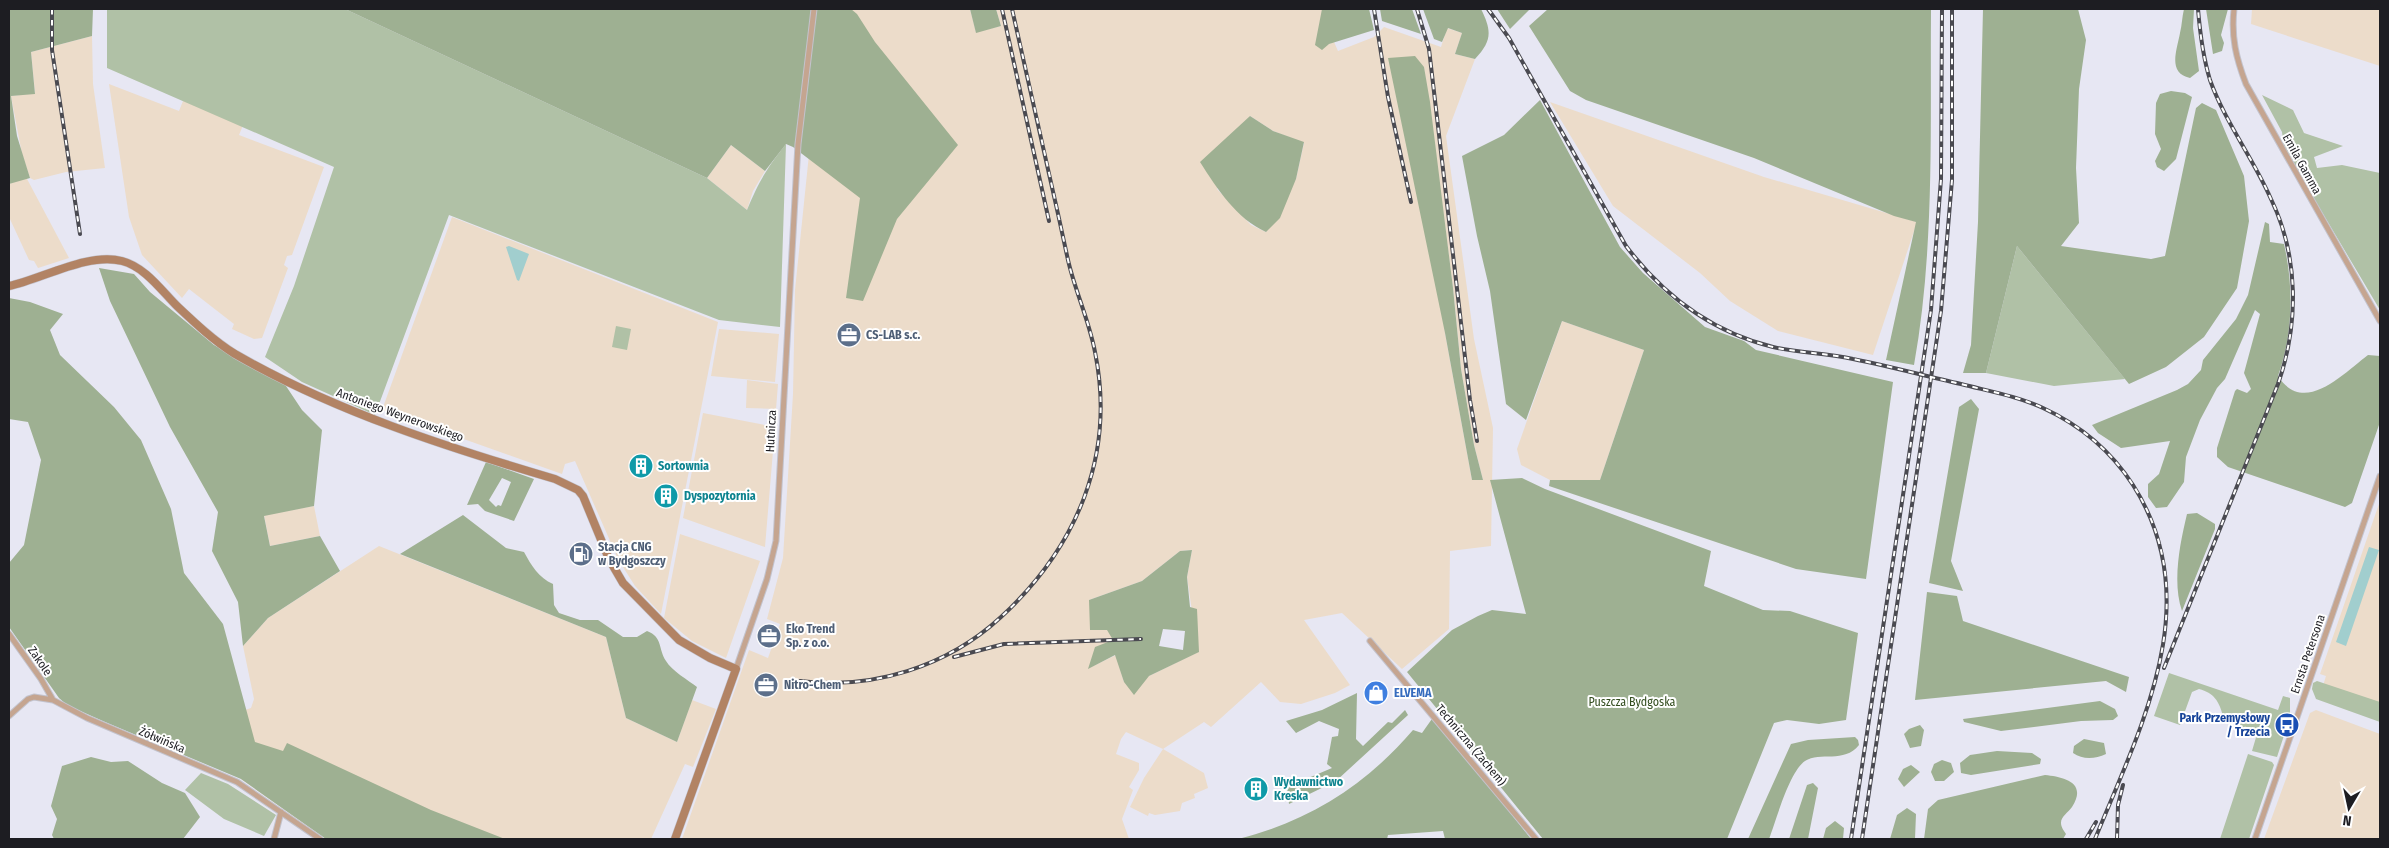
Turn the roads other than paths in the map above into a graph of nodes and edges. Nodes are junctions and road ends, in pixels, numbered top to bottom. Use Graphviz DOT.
graph roads {
  1 [pos="814,9"];
  2 [pos="2234,9"];
  3 [pos="9,286"];
  4 [pos="2380,321"];
  5 [pos="2380,476"];
  6 [pos="9,634"];
  7 [pos="1370,642"];
  8 [pos="736,669"];
  9 [pos="53,700"];
  10 [pos="9,716"];
  11 [pos="281,812"];
  12 [pos="274,839"];
  13 [pos="320,839"];
  14 [pos="675,839"];
  15 [pos="1536,839"];
  16 [pos="2255,839"];
  1 -- 8 [label="street, Hutnicza"];
  2 -- 4 [label="street, Emila Gamma"];
  3 -- 8 [label="street, Antoniego Weynerowskiego"];
  5 -- 16 [label="street, Ernsta Petersona"];
  6 -- 9 [label="street, Zakole"];
  7 -- 15 [label="street, Techniczna (Zachem)"];
  8 -- 14 [label="street, Hutnicza"];
  9 -- 10 [label="street, Żółwińska"];
  9 -- 11 [label="street, Żółwińska"];
  11 -- 12 [label="street"];
  11 -- 13 [label="street, Żółwińska"];
}
